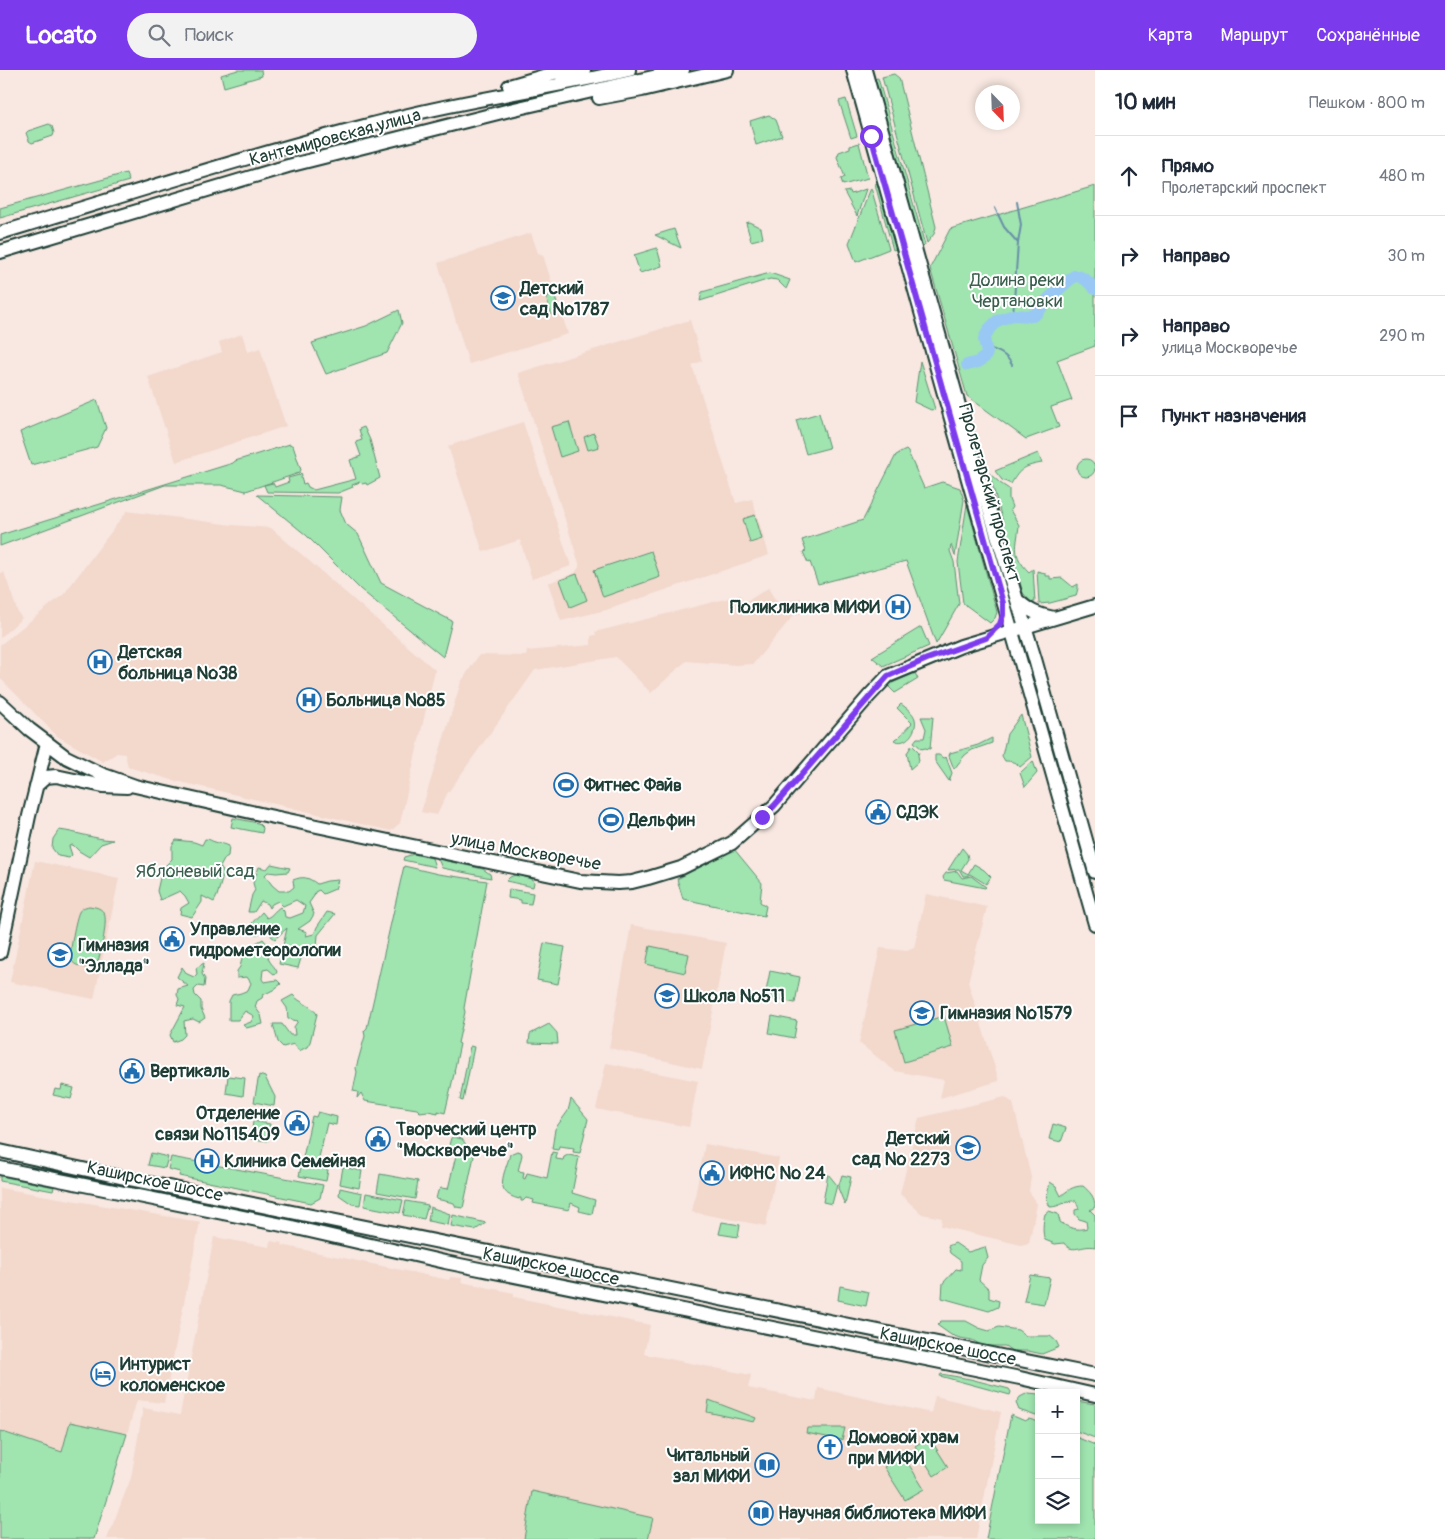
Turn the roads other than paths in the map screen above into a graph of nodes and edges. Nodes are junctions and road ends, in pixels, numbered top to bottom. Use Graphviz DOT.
graph roads {
  1 [pos="564,70"];
  2 [pos="584,70"];
  3 [pos="629,70"];
  4 [pos="683,70"];
  5 [pos="727,70"];
  6 [pos="853,70"];
  7 [pos="865,70"];
  8 [pos="512,92"];
  9 [pos="510,110"];
  10 [pos="401,117"];
  11 [pos="0,233"];
  12 [pos="0,252"];
  13 [pos="1017,599"];
  14 [pos="1003,603"];
  15 [pos="1095,606"];
  16 [pos="1054,618"];
  17 [pos="1026,627"];
  18 [pos="1012,631"];
  19 [pos="986,638"];
  20 [pos="1036,659"];
  21 [pos="1022,663"];
  22 [pos="0,702"];
  23 [pos="46,743"];
  24 [pos="66,757"];
  25 [pos="42,762"];
  26 [pos="36,786"];
  27 [pos="135,786"];
  28 [pos="1095,872"];
  29 [pos="1095,924"];
  30 [pos="0,953"];
  31 [pos="0,1151"];
  32 [pos="0,1168"];
  33 [pos="1095,1375"];
  34 [pos="1095,1395"];
  1 -- 10 [label="main road"];
  2 -- 8 [label="main road"];
  3 -- 8 [label="main road, Кантемировская улица"];
  4 -- 9 [label="main road, Кантемировская улица"];
  5 -- 9 [label="main road"];
  6 -- 14 [label="main road, Пролетарский проспект"];
  7 -- 13 [label="main road, Пролетарский проспект"];
  8 -- 10 [label="main road, Кантемировская улица"];
  9 -- 12 [label="main road, Кантемировская улица"];
  10 -- 11 [label="main road, Кантемировская улица"];
  13 -- 16 [label="main road"];
  13 -- 17 [label="main road, Пролетарский проспект"];
  14 -- 18 [label="main road, Пролетарский проспект"];
  14 -- 19 [label="main road"];
  15 -- 16 [label="main road, улица Москворечье"];
  16 -- 17 [label="main road, улица Москворечье"];
  16 -- 20 [label="main road"];
  17 -- 18 [label="main road, улица Москворечье"];
  17 -- 20 [label="main road, Пролетарский проспект"];
  18 -- 19 [label="main road, улица Москворечье"];
  18 -- 21 [label="main road, Пролетарский проспект"];
  19 -- 21 [label="main road"];
  19 -- 27 [label="main road, улица Москворечье"];
  20 -- 28 [label="main road, Пролетарский проспект"];
  21 -- 29 [label="main road, Пролетарский проспект"];
  22 -- 23 [label="main road, улица Москворечье"];
  23 -- 24 [label="main road, улица Москворечье"];
  23 -- 25 [label="main road"];
  24 -- 25 [label="main road"];
  24 -- 27 [label="main road, улица Москворечье"];
  25 -- 26 [label="main road"];
  26 -- 27 [label="main road, улица Москворечье"];
  26 -- 30 [label="main road"];
  31 -- 33 [label="main road, Каширское шоссе"];
  32 -- 34 [label="main road, Каширское шоссе"];
}
